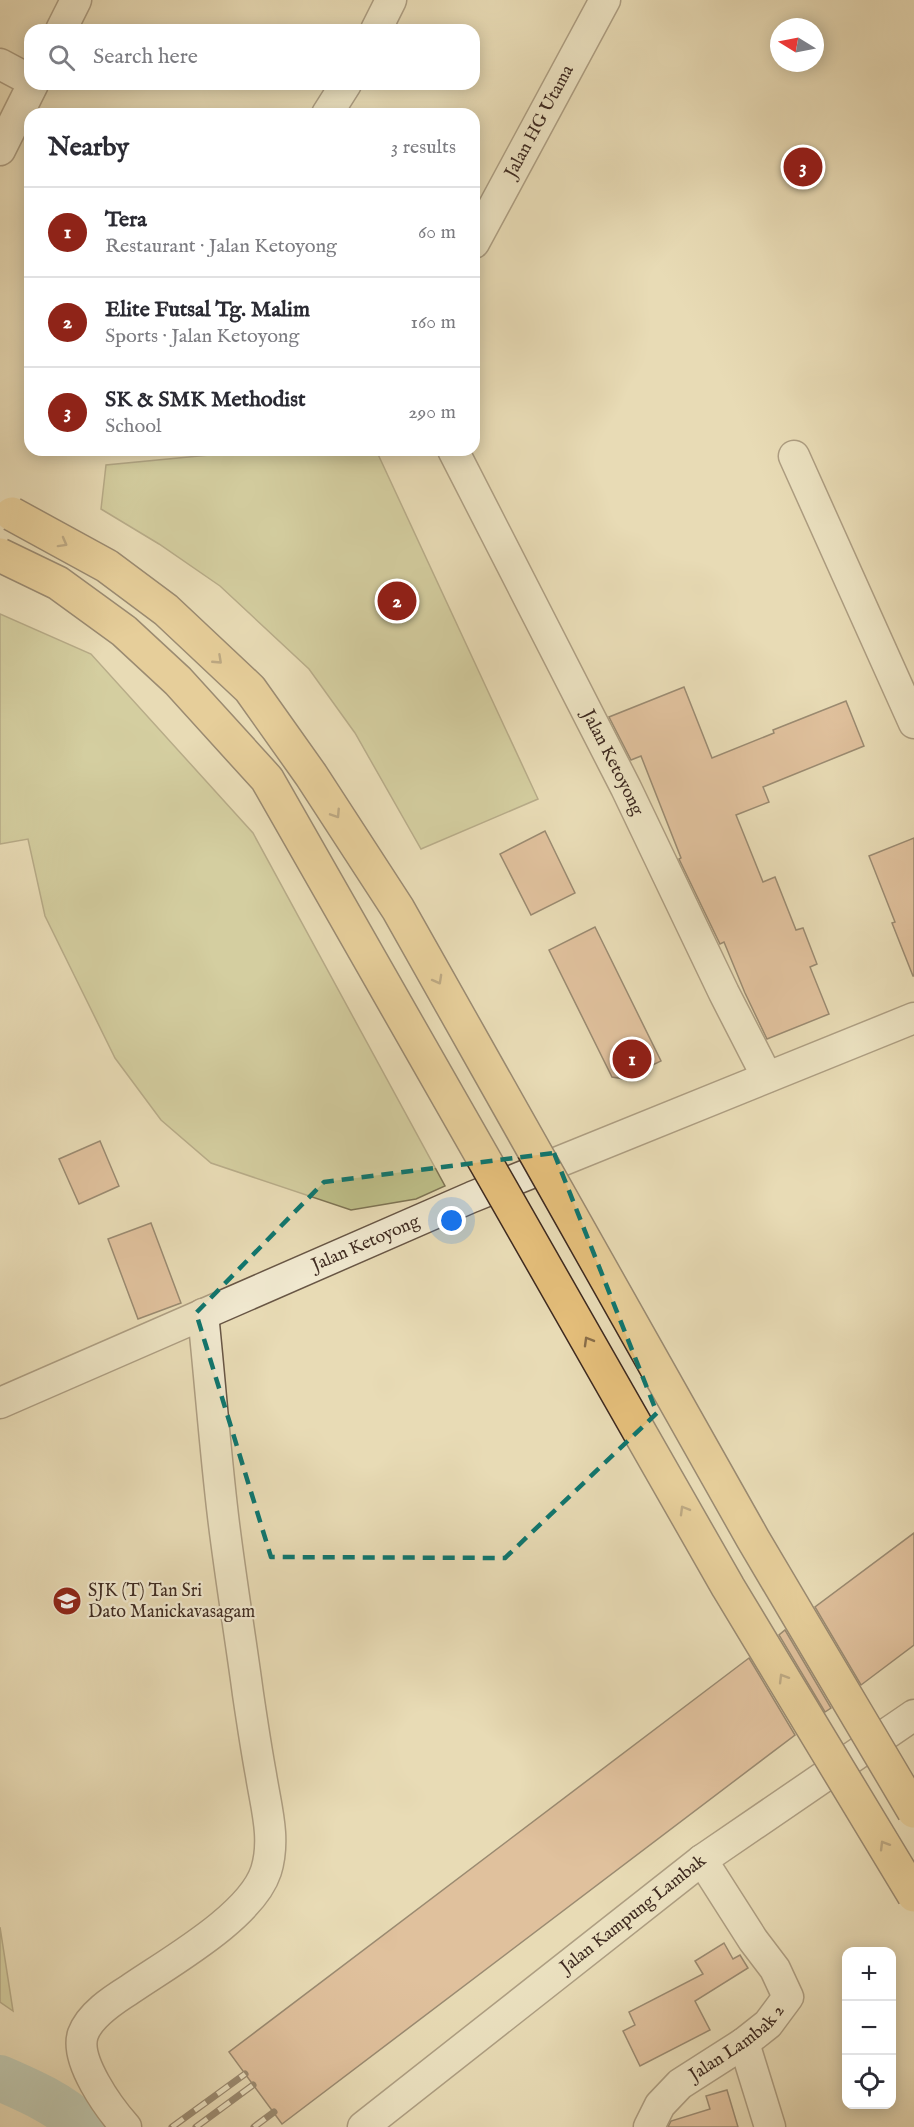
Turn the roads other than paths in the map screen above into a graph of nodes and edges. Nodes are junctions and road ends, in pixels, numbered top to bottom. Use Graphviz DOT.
graph roads {
  1 [pos="76,0"];
  2 [pos="391,0"];
  3 [pos="605,0"];
  4 [pos="64,24"];
  5 [pos="379,24"];
  6 [pos="0,64"];
  7 [pos="24,77"];
  8 [pos="30,90"];
  9 [pos="342,90"];
  10 [pos="331,108"];
  11 [pos="0,150"];
  12 [pos="480,232"];
  13 [pos="456,456"];
  14 [pos="794,456"];
  15 [pos="12,514"];
  16 [pos="0,555"];
  17 [pos="914,723"];
  18 [pos="914,1018"];
  19 [pos="767,1077"];
  20 [pos="203,1314"];
  21 [pos="0,1403"];
  22 [pos="914,1715"];
  23 [pos="914,1810"];
  24 [pos="702,1860"];
  25 [pos="914,1896"];
  26 [pos="744,2043"];
  27 [pos="126,2127"];
  28 [pos="363,2127"];
  29 [pos="649,2127"];
  30 [pos="770,2127"];
  1 -- 4 [label="street"];
  2 -- 5 [label="street"];
  3 -- 12 [label="street, Jalan HG Utama"];
  6 -- 7 [label="street"];
  8 -- 11 [label="street"];
  9 -- 10 [label="street"];
  13 -- 19 [label="street, Jalan Ketoyong"];
  14 -- 17 [label="street"];
  15 -- 23 [label="main road, one-way, bridge"];
  25 -- 16 [label="main road, one-way, bridge"];
  18 -- 19 [label="street, Jalan Ketoyong"];
  19 -- 20 [label="street, Jalan Ketoyong"];
  20 -- 21 [label="street, Jalan Ketoyong"];
  20 -- 27 [label="street"];
  22 -- 24 [label="street, Jalan Kampung Lambak"];
  24 -- 26 [label="street, Jalan Lambak 2"];
  24 -- 28 [label="street, Jalan Kampung Lambak"];
  26 -- 29 [label="street, Jalan Lambak 2"];
  26 -- 30 [label="street"];
}
